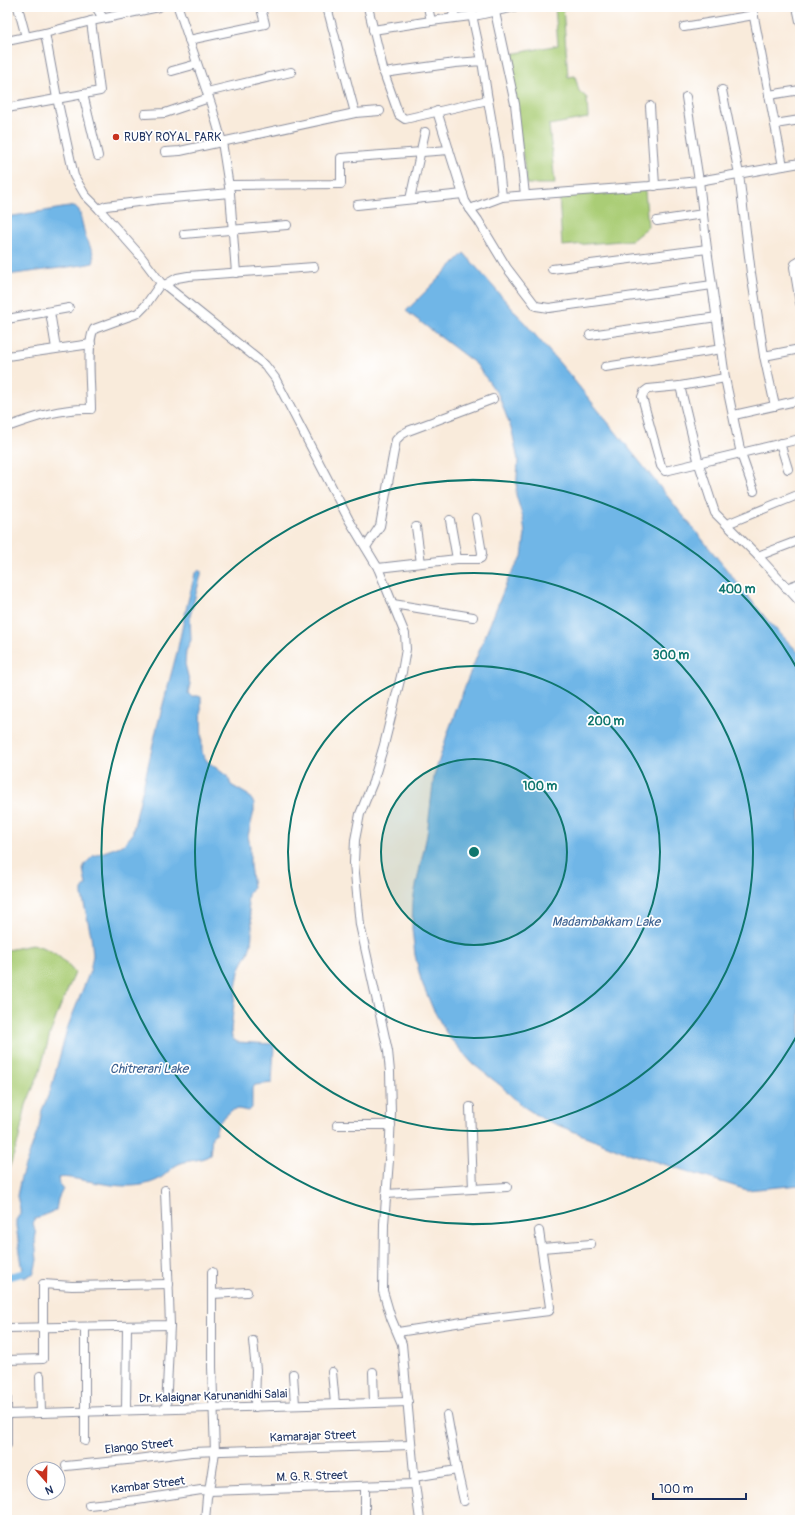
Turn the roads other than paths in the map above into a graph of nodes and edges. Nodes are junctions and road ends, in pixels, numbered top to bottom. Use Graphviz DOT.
graph roads {
  1 [pos="18,7"];
  2 [pos="96,7"];
  3 [pos="159,7"];
  4 [pos="178,7"];
  5 [pos="327,7"];
  6 [pos="368,7"];
  7 [pos="428,7"];
  8 [pos="456,7"];
  9 [pos="514,7"];
  10 [pos="797,7"];
  11 [pos="261,8"];
  12 [pos="753,11"];
  13 [pos="495,12"];
  14 [pos="472,16"];
  15 [pos="103,18"];
  16 [pos="452,18"];
  17 [pos="91,21"];
  18 [pos="431,21"];
  19 [pos="800,21"];
  20 [pos="684,27"];
  21 [pos="373,30"];
  22 [pos="45,33"];
  23 [pos="26,37"];
  24 [pos="7,40"];
  25 [pos="189,40"];
  26 [pos="482,61"];
  27 [pos="197,64"];
  28 [pos="172,71"];
  29 [pos="291,72"];
  30 [pos="384,73"];
  31 [pos="722,90"];
  32 [pos="800,90"];
  33 [pos="83,94"];
  34 [pos="208,95"];
  35 [pos="769,95"];
  36 [pos="686,97"];
  37 [pos="57,98"];
  38 [pos="488,100"];
  39 [pos="650,106"];
  40 [pos="7,108"];
  41 [pos="380,111"];
  42 [pos="437,111"];
  43 [pos="356,113"];
  44 [pos="145,114"];
  45 [pos="800,120"];
  46 [pos="775,124"];
  47 [pos="425,132"];
  48 [pos="222,142"];
  49 [pos="448,150"];
  50 [pos="165,152"];
  51 [pos="421,152"];
  52 [pos="98,156"];
  53 [pos="800,163"];
  54 [pos="783,166"];
  55 [pos="739,174"];
  56 [pos="699,181"];
  57 [pos="655,186"];
  58 [pos="230,189"];
  59 [pos="463,194"];
  60 [pos="524,195"];
  61 [pos="502,197"];
  62 [pos="410,199"];
  63 [pos="357,205"];
  64 [pos="99,209"];
  65 [pos="470,209"];
  66 [pos="703,214"];
  67 [pos="656,221"];
  68 [pos="286,224"];
  69 [pos="233,229"];
  70 [pos="184,234"];
  71 [pos="707,249"];
  72 [pos="800,261"];
  73 [pos="314,267"];
  74 [pos="552,269"];
  75 [pos="236,273"];
  76 [pos="163,284"];
  77 [pos="712,285"];
  78 [pos="800,303"];
  79 [pos="69,308"];
  80 [pos="50,312"];
  81 [pos="717,318"];
  82 [pos="7,319"];
  83 [pos="590,335"];
  84 [pos="91,344"];
  85 [pos="56,348"];
  86 [pos="722,349"];
  87 [pos="800,349"];
  88 [pos="7,356"];
  89 [pos="764,356"];
  90 [pos="605,367"];
  91 [pos="725,378"];
  92 [pos="680,386"];
  93 [pos="493,399"];
  94 [pos="800,400"];
  95 [pos="775,406"];
  96 [pos="734,415"];
  97 [pos="7,427"];
  98 [pos="800,439"];
  99 [pos="780,444"];
  100 [pos="741,454"];
  101 [pos="699,464"];
  102 [pos="788,469"];
  103 [pos="754,490"];
  104 [pos="800,494"];
  105 [pos="476,518"];
  106 [pos="450,520"];
  107 [pos="727,524"];
  108 [pos="416,526"];
  109 [pos="800,540"];
  110 [pos="366,547"];
  111 [pos="758,556"];
  112 [pos="457,559"];
  113 [pos="421,563"];
  114 [pos="378,568"];
  115 [pos="800,583"];
  116 [pos="786,588"];
  117 [pos="800,602"];
  118 [pos="393,604"];
  119 [pos="473,616"];
  120 [pos="470,1107"];
  121 [pos="337,1125"];
  122 [pos="391,1125"];
  123 [pos="507,1187"];
  124 [pos="473,1189"];
  125 [pos="165,1190"];
  126 [pos="386,1194"];
  127 [pos="539,1231"];
  128 [pos="591,1244"];
  129 [pos="542,1248"];
  130 [pos="212,1272"];
  131 [pos="169,1284"];
  132 [pos="247,1292"];
  133 [pos="212,1294"];
  134 [pos="170,1325"];
  135 [pos="127,1326"];
  136 [pos="44,1327"];
  137 [pos="85,1327"];
  138 [pos="7,1328"];
  139 [pos="398,1332"];
  140 [pos="253,1342"];
  141 [pos="7,1360"];
  142 [pos="332,1372"];
  143 [pos="373,1372"];
  144 [pos="7,1374"];
  145 [pos="294,1374"];
  146 [pos="40,1376"];
  147 [pos="408,1402"];
  148 [pos="374,1403"];
  149 [pos="335,1404"];
  150 [pos="295,1405"];
  151 [pos="255,1407"];
  152 [pos="214,1408"];
  153 [pos="166,1409"];
  154 [pos="126,1410"];
  155 [pos="85,1412"];
  156 [pos="41,1413"];
  157 [pos="7,1414"];
  158 [pos="447,1415"];
  159 [pos="85,1441"];
  160 [pos="8,1445"];
  161 [pos="411,1445"];
  162 [pos="215,1452"];
  163 [pos="66,1466"];
  164 [pos="457,1470"];
  165 [pos="415,1480"];
  166 [pos="365,1487"];
  167 [pos="210,1492"];
  168 [pos="464,1500"];
  169 [pos="89,1505"];
  170 [pos="205,1520"];
  171 [pos="365,1520"];
  172 [pos="420,1520"];
  1 -- 23 [label="street"];
  2 -- 15 [label="street"];
  3 -- 15 [label="street"];
  4 -- 25 [label="street"];
  5 -- 43 [label="street"];
  6 -- 21 [label="street"];
  7 -- 18 [label="street"];
  8 -- 16 [label="street"];
  9 -- 13 [label="street"];
  10 -- 19 [label="street"];
  11 -- 25 [label="street"];
  12 -- 20 [label="street"];
  12 -- 35 [label="street"];
  13 -- 14 [label="street"];
  13 -- 60 [label="street"];
  14 -- 16 [label="street"];
  14 -- 26 [label="street"];
  15 -- 17 [label="street"];
  16 -- 18 [label="street"];
  17 -- 22 [label="street"];
  17 -- 33 [label="street"];
  18 -- 21 [label="street"];
  21 -- 30 [label="street"];
  22 -- 23 [label="street"];
  22 -- 37 [label="street"];
  23 -- 24 [label="street"];
  25 -- 27 [label="street"];
  26 -- 30 [label="street"];
  26 -- 38 [label="street"];
  27 -- 28 [label="street"];
  27 -- 34 [label="street"];
  29 -- 34 [label="street"];
  30 -- 42 [label="street"];
  31 -- 55 [label="street"];
  32 -- 35 [label="street"];
  33 -- 37 [label="street"];
  33 -- 52 [label="street"];
  34 -- 44 [label="street"];
  34 -- 48 [label="street"];
  35 -- 46 [label="street"];
  36 -- 56 [label="street"];
  37 -- 40 [label="street"];
  37 -- 64 [label="street"];
  38 -- 42 [label="street"];
  38 -- 61 [label="street"];
  39 -- 57 [label="street"];
  41 -- 43 [label="street"];
  42 -- 49 [label="street"];
  43 -- 48 [label="street"];
  45 -- 46 [label="street"];
  46 -- 54 [label="street"];
  47 -- 51 [label="street"];
  48 -- 50 [label="street"];
  48 -- 58 [label="street"];
  49 -- 51 [label="street"];
  49 -- 59 [label="street"];
  51 -- 58 [label="street"];
  51 -- 62 [label="street"];
  53 -- 54 [label="street"];
  54 -- 55 [label="street"];
  55 -- 56 [label="street"];
  55 -- 89 [label="street"];
  56 -- 57 [label="street"];
  56 -- 66 [label="street"];
  57 -- 60 [label="street"];
  58 -- 64 [label="street"];
  58 -- 69 [label="street"];
  59 -- 62 [label="street"];
  59 -- 65 [label="street"];
  60 -- 61 [label="street"];
  61 -- 65 [label="street"];
  62 -- 63 [label="street"];
  64 -- 76 [label="street"];
  65 -- 77 [label="street"];
  66 -- 67 [label="street"];
  66 -- 71 [label="street"];
  68 -- 69 [label="street"];
  69 -- 70 [label="street"];
  69 -- 75 [label="street"];
  71 -- 74 [label="street"];
  71 -- 77 [label="street"];
  72 -- 78 [label="street"];
  73 -- 75 [label="street"];
  75 -- 76 [label="street"];
  76 -- 84 [label="street"];
  76 -- 110 [label="street"];
  77 -- 81 [label="street"];
  79 -- 80 [label="street"];
  80 -- 82 [label="street"];
  80 -- 85 [label="street"];
  81 -- 83 [label="street"];
  81 -- 86 [label="street"];
  84 -- 85 [label="street"];
  84 -- 97 [label="street"];
  85 -- 88 [label="street"];
  86 -- 90 [label="street"];
  86 -- 91 [label="street"];
  87 -- 89 [label="street"];
  89 -- 95 [label="street"];
  91 -- 92 [label="street"];
  91 -- 96 [label="street"];
  92 -- 101 [label="street"];
  92 -- 101 [label="street"];
  93 -- 110 [label="street"];
  94 -- 95 [label="street"];
  95 -- 96 [label="street"];
  96 -- 100 [label="street"];
  98 -- 99 [label="street"];
  99 -- 100 [label="street"];
  99 -- 102 [label="street"];
  100 -- 101 [label="street"];
  100 -- 103 [label="street"];
  101 -- 107 [label="street"];
  104 -- 107 [label="street"];
  105 -- 112 [label="street"];
  106 -- 112 [label="street"];
  107 -- 111 [label="street"];
  108 -- 113 [label="street"];
  109 -- 111 [label="street"];
  110 -- 114 [label="street"];
  111 -- 116 [label="street"];
  112 -- 113 [label="street"];
  113 -- 114 [label="street"];
  114 -- 118 [label="street"];
  115 -- 116 [label="street"];
  116 -- 117 [label="street"];
  118 -- 119 [label="street"];
  118 -- 122 [label="street"];
  120 -- 124 [label="street"];
  121 -- 122 [label="street"];
  122 -- 126 [label="street"];
  123 -- 124 [label="street"];
  124 -- 126 [label="street"];
  125 -- 131 [label="street"];
  126 -- 139 [label="street"];
  127 -- 129 [label="street"];
  128 -- 129 [label="street"];
  129 -- 139 [label="street"];
  130 -- 133 [label="street"];
  131 -- 134 [label="street"];
  131 -- 136 [label="street"];
  132 -- 133 [label="street"];
  133 -- 152 [label="street"];
  134 -- 135 [label="street"];
  134 -- 153 [label="street"];
  135 -- 137 [label="street"];
  135 -- 154 [label="street"];
  136 -- 137 [label="street"];
  136 -- 138 [label="street"];
  136 -- 141 [label="street"];
  137 -- 155 [label="street"];
  139 -- 147 [label="street"];
  140 -- 151 [label="street"];
  142 -- 149 [label="street"];
  143 -- 148 [label="street"];
  144 -- 157 [label="street"];
  145 -- 150 [label="street"];
  146 -- 156 [label="street"];
  147 -- 148 [label="street, Dr. Kalaignar Karunanidhi Salai"];
  147 -- 161 [label="street"];
  148 -- 149 [label="street, Dr. Kalaignar Karunanidhi Salai"];
  149 -- 150 [label="street, Dr. Kalaignar Karunanidhi Salai"];
  150 -- 151 [label="street, Dr. Kalaignar Karunanidhi Salai"];
  151 -- 152 [label="street, Dr. Kalaignar Karunanidhi Salai"];
  152 -- 153 [label="street, Dr. Kalaignar Karunanidhi Salai"];
  152 -- 162 [label="street"];
  153 -- 154 [label="street, Dr. Kalaignar Karunanidhi Salai"];
  154 -- 155 [label="street, Dr. Kalaignar Karunanidhi Salai"];
  155 -- 156 [label="street, Dr. Kalaignar Karunanidhi Salai"];
  155 -- 159 [label="street"];
  156 -- 157 [label="street, Dr. Kalaignar Karunanidhi Salai"];
  157 -- 160 [label="street"];
  158 -- 164 [label="street"];
  161 -- 162 [label="street, Kamarajar Street"];
  161 -- 165 [label="street"];
  162 -- 163 [label="street, Elango Street"];
  162 -- 167 [label="street"];
  164 -- 165 [label="street, M. G. R. Street"];
  164 -- 168 [label="street"];
  165 -- 166 [label="street, M. G. R. Street"];
  165 -- 172 [label="street"];
  166 -- 167 [label="street, M. G. R. Street"];
  166 -- 171 [label="street"];
  167 -- 169 [label="street, Kambar Street"];
  167 -- 170 [label="street"];
}
